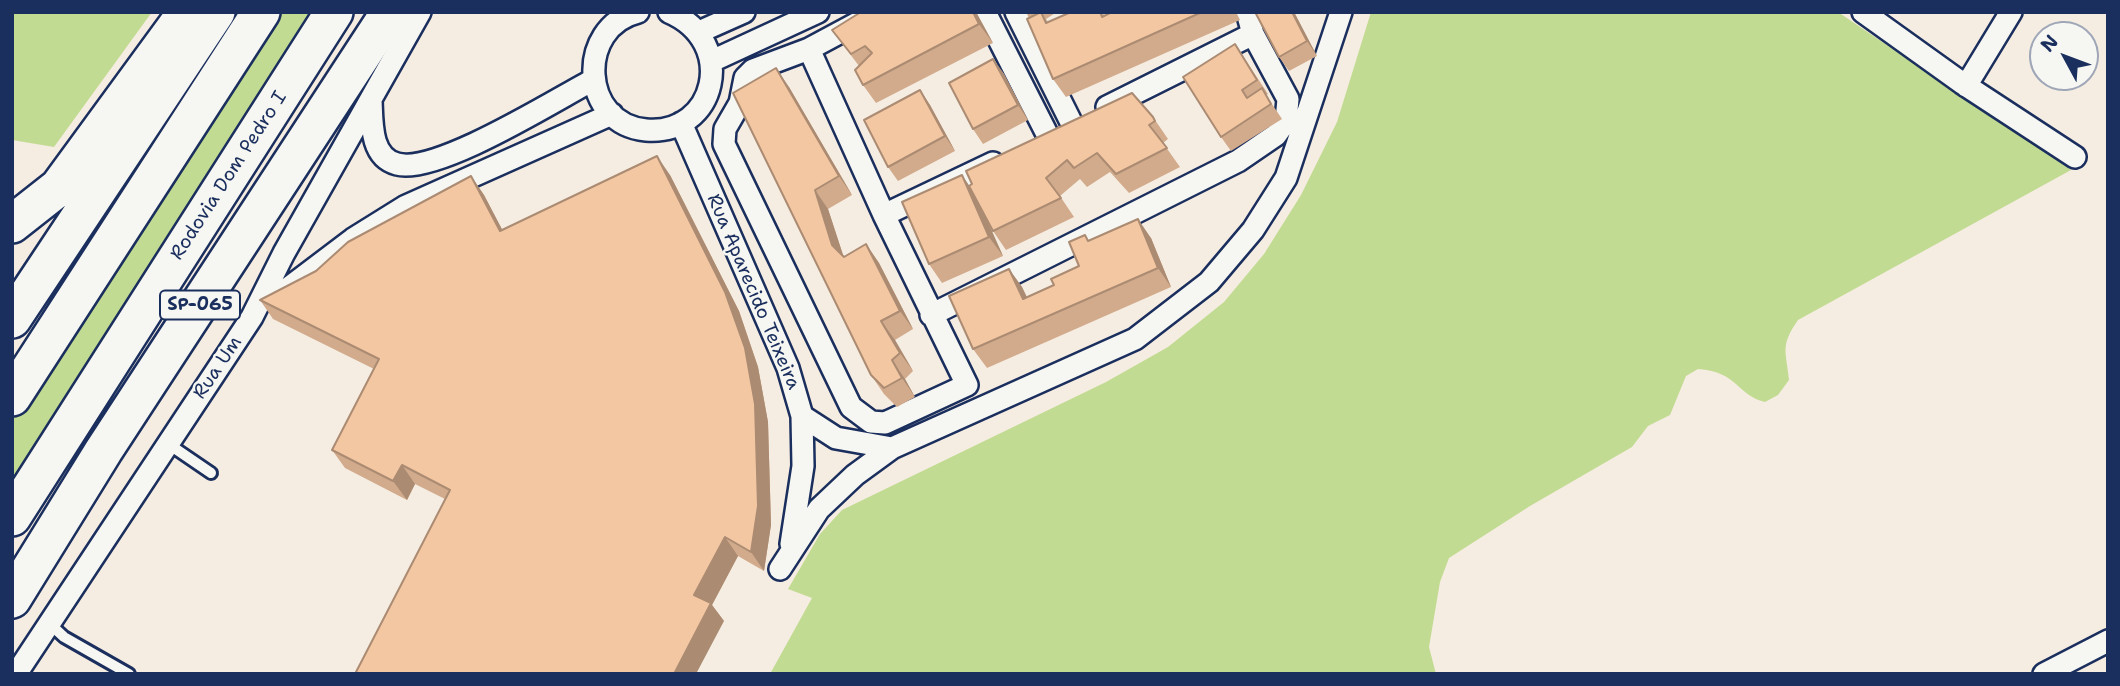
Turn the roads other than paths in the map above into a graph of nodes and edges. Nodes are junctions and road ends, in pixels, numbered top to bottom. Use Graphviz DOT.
graph roads {
  1 [pos="187,12"];
  2 [pos="216,12"];
  3 [pos="261,12"];
  4 [pos="334,12"];
  5 [pos="390,12"];
  6 [pos="419,12"];
  7 [pos="638,12"];
  8 [pos="669,12"];
  9 [pos="744,12"];
  10 [pos="818,12"];
  11 [pos="878,12"];
  12 [pos="985,12"];
  13 [pos="1016,12"];
  14 [pos="1247,12"];
  15 [pos="1341,12"];
  16 [pos="1863,12"];
  17 [pos="2011,12"];
  18 [pos="612,18"];
  19 [pos="699,32"];
  20 [pos="1253,34"];
  21 [pos="808,49"];
  22 [pos="712,61"];
  23 [pos="593,80"];
  24 [pos="1966,86"];
  25 [pos="371,99"];
  26 [pos="612,114"];
  27 [pos="681,123"];
  28 [pos="1072,124"];
  29 [pos="1048,136"];
  30 [pos="2075,157"];
  31 [pos="21,213"];
  32 [pos="884,215"];
  33 [pos="931,315"];
  34 [pos="252,317"];
  35 [pos="12,319"];
  36 [pos="12,397"];
  37 [pos="802,416"];
  38 [pos="167,443"];
  39 [pos="892,448"];
  40 [pos="211,473"];
  41 [pos="12,517"];
  42 [pos="12,599"];
  43 [pos="49,623"];
  44 [pos="2108,641"];
  45 [pos="16,674"];
  46 [pos="129,674"];
  47 [pos="2044,674"];
  1 -- 31 [label="highway"];
  2 -- 35 [label="highway"];
  3 -- 36 [label="highway"];
  4 -- 41 [label="highway, Rodovia Dom Pedro I / SP-065"];
  5 -- 42 [label="highway, SP-065"];
  6 -- 25 [label="street, Rua Um"];
  7 -- 18 [label="street"];
  8 -- 19 [label="street"];
  9 -- 19 [label="street"];
  10 -- 22 [label="street"];
  11 -- 21 [label="street"];
  12 -- 29 [label="street"];
  13 -- 28 [label="street"];
  14 -- 20 [label="street"];
  15 -- 39 [label="street"];
  16 -- 24 [label="street"];
  17 -- 24 [label="street"];
  18 -- 23 [label="street"];
  19 -- 22 [label="street"];
  20 -- 28 [label="street"];
  20 -- 33 [label="street"];
  21 -- 32 [label="street"];
  21 -- 33 [label="street"];
  22 -- 27 [label="street"];
  23 -- 25 [label="street"];
  23 -- 26 [label="street"];
  24 -- 30 [label="street"];
  25 -- 34 [label="street, Rua Um"];
  26 -- 27 [label="street"];
  26 -- 34 [label="street"];
  27 -- 37 [label="street, Rua Aparecido Teixeira"];
  28 -- 29 [label="street"];
  29 -- 32 [label="street"];
  32 -- 33 [label="street"];
  34 -- 38 [label="street, Rua Um"];
  37 -- 39 [label="street"];
  37 -- 39 [label="street, Rua Aparecido Teixeira"];
  38 -- 40 [label="lane"];
  38 -- 43 [label="street, Rua Um"];
  43 -- 45 [label="street, Rua Um"];
  43 -- 46 [label="lane"];
  44 -- 47 [label="street"];
}
